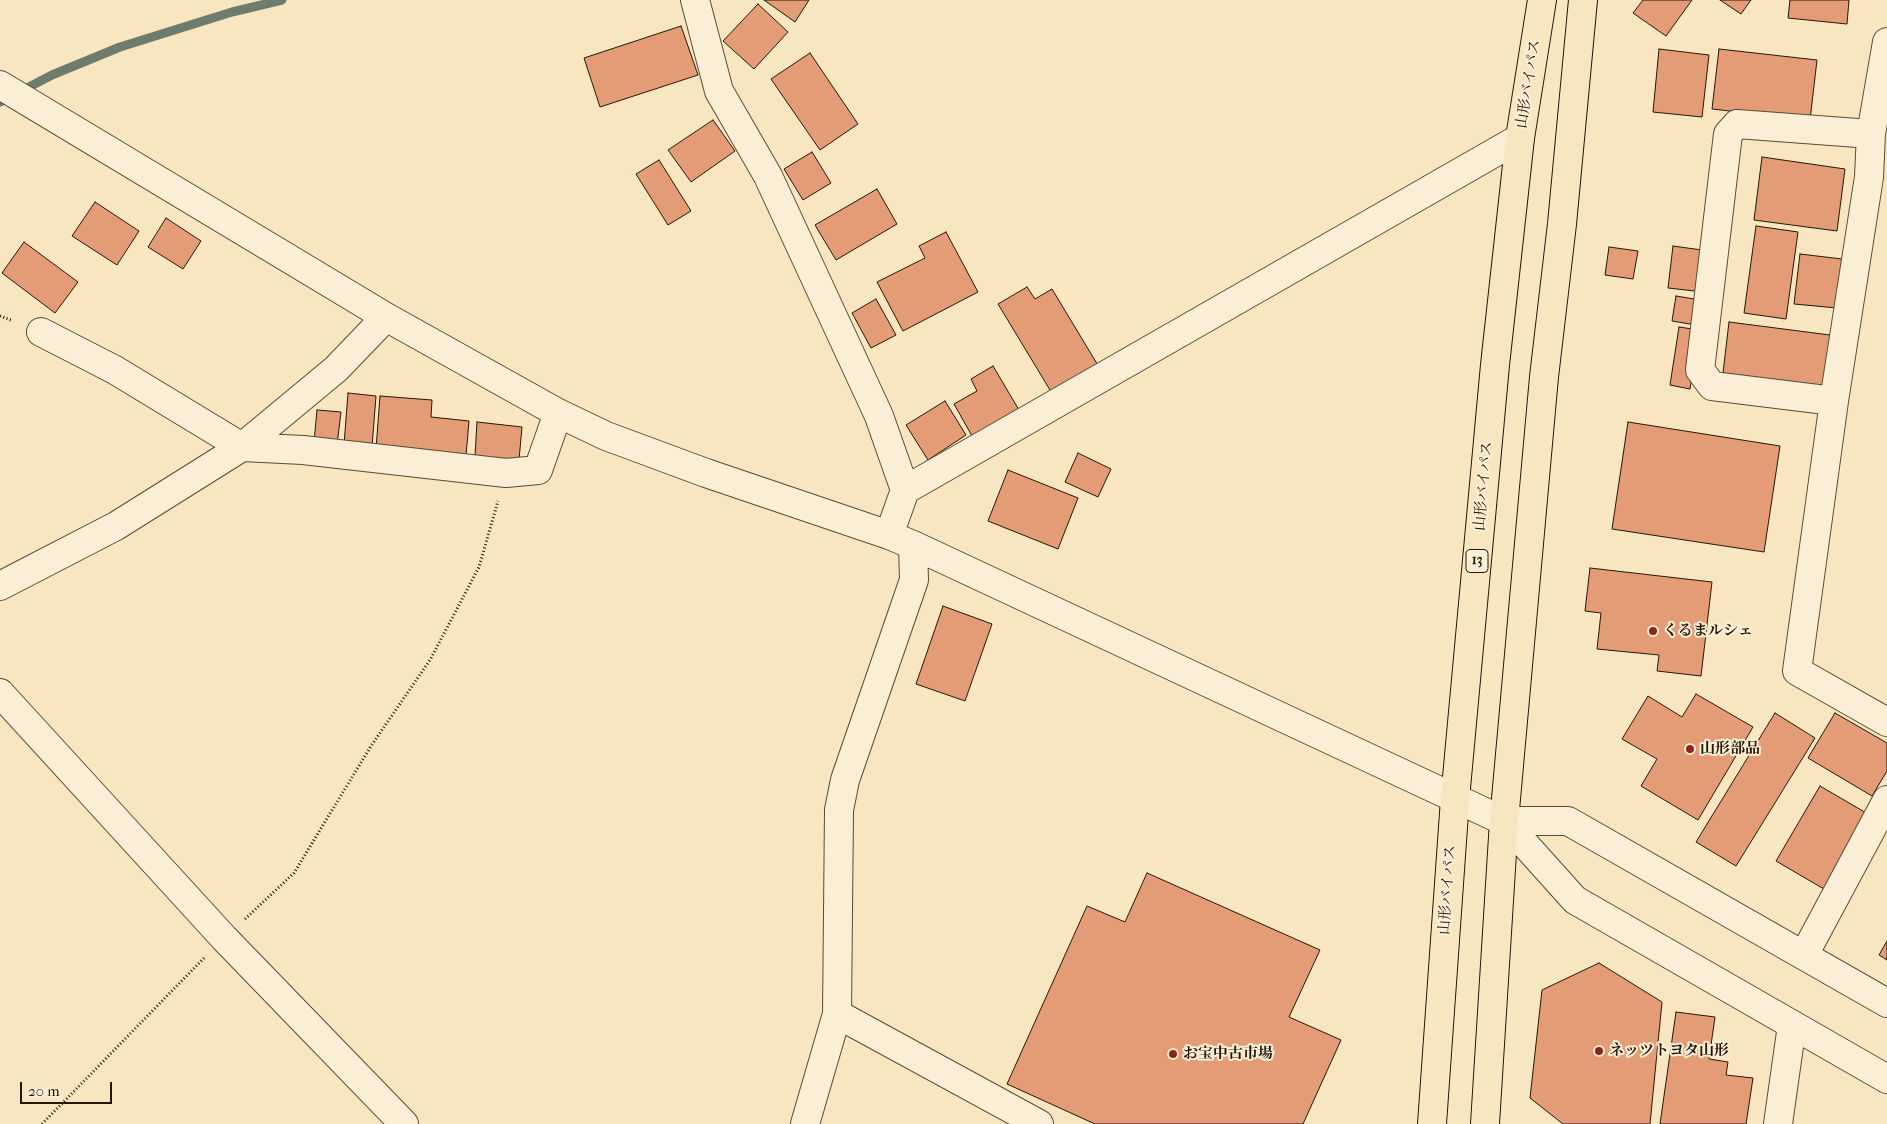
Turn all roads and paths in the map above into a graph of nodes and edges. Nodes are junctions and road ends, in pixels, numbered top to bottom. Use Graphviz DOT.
graph roads {
  1 [pos="695,0"];
  2 [pos="1542,0"];
  3 [pos="1583,0"];
  4 [pos="1887,42"];
  5 [pos="0,85"];
  6 [pos="1872,134"];
  7 [pos="1520,138"];
  8 [pos="1878,182"];
  9 [pos="386,317"];
  10 [pos="41,332"];
  11 [pos="1834,401"];
  12 [pos="558,413"];
  13 [pos="242,447"];
  14 [pos="506,474"];
  15 [pos="905,490"];
  16 [pos="901,540"];
  17 [pos="0,586"];
  18 [pos="0,693"];
  19 [pos="1887,722"];
  20 [pos="1455,799"];
  21 [pos="1887,800"];
  22 [pos="1504,821"];
  23 [pos="224,938"];
  24 [pos="1804,955"];
  25 [pos="1887,1003"];
  26 [pos="838,1014"];
  27 [pos="1792,1025"];
  28 [pos="1887,1079"];
  29 [pos="42,1124"];
  30 [pos="404,1124"];
  31 [pos="805,1124"];
  32 [pos="1038,1124"];
  33 [pos="1432,1124"];
  34 [pos="1485,1124"];
  35 [pos="1778,1124"];
  1 -- 15 [label="street"];
  2 -- 7 [label="highway, 山形バイパス / 13"];
  3 -- 22 [label="highway"];
  4 -- 6 [label="street"];
  5 -- 9 [label="street"];
  6 -- 8 [label="street"];
  6 -- 11 [label="street"];
  7 -- 15 [label="street"];
  7 -- 20 [label="highway, 山形バイパス / 13"];
  8 -- 11 [label="street"];
  9 -- 12 [label="street"];
  9 -- 13 [label="street"];
  10 -- 13 [label="street"];
  11 -- 19 [label="street"];
  12 -- 14 [label="street"];
  12 -- 16 [label="street"];
  13 -- 14 [label="street"];
  13 -- 17 [label="street"];
  14 -- 23 [label="path"];
  15 -- 16 [label="street"];
  16 -- 20 [label="street"];
  16 -- 26 [label="street"];
  18 -- 23 [label="street"];
  20 -- 22 [label="street"];
  20 -- 33 [label="highway, 山形バイパス / 13"];
  21 -- 24 [label="street"];
  22 -- 24 [label="street"];
  22 -- 27 [label="street"];
  22 -- 34 [label="highway"];
  23 -- 29 [label="path"];
  23 -- 30 [label="street"];
  24 -- 25 [label="street"];
  26 -- 31 [label="street"];
  26 -- 32 [label="street"];
  27 -- 28 [label="street"];
  27 -- 35 [label="street"];
}
